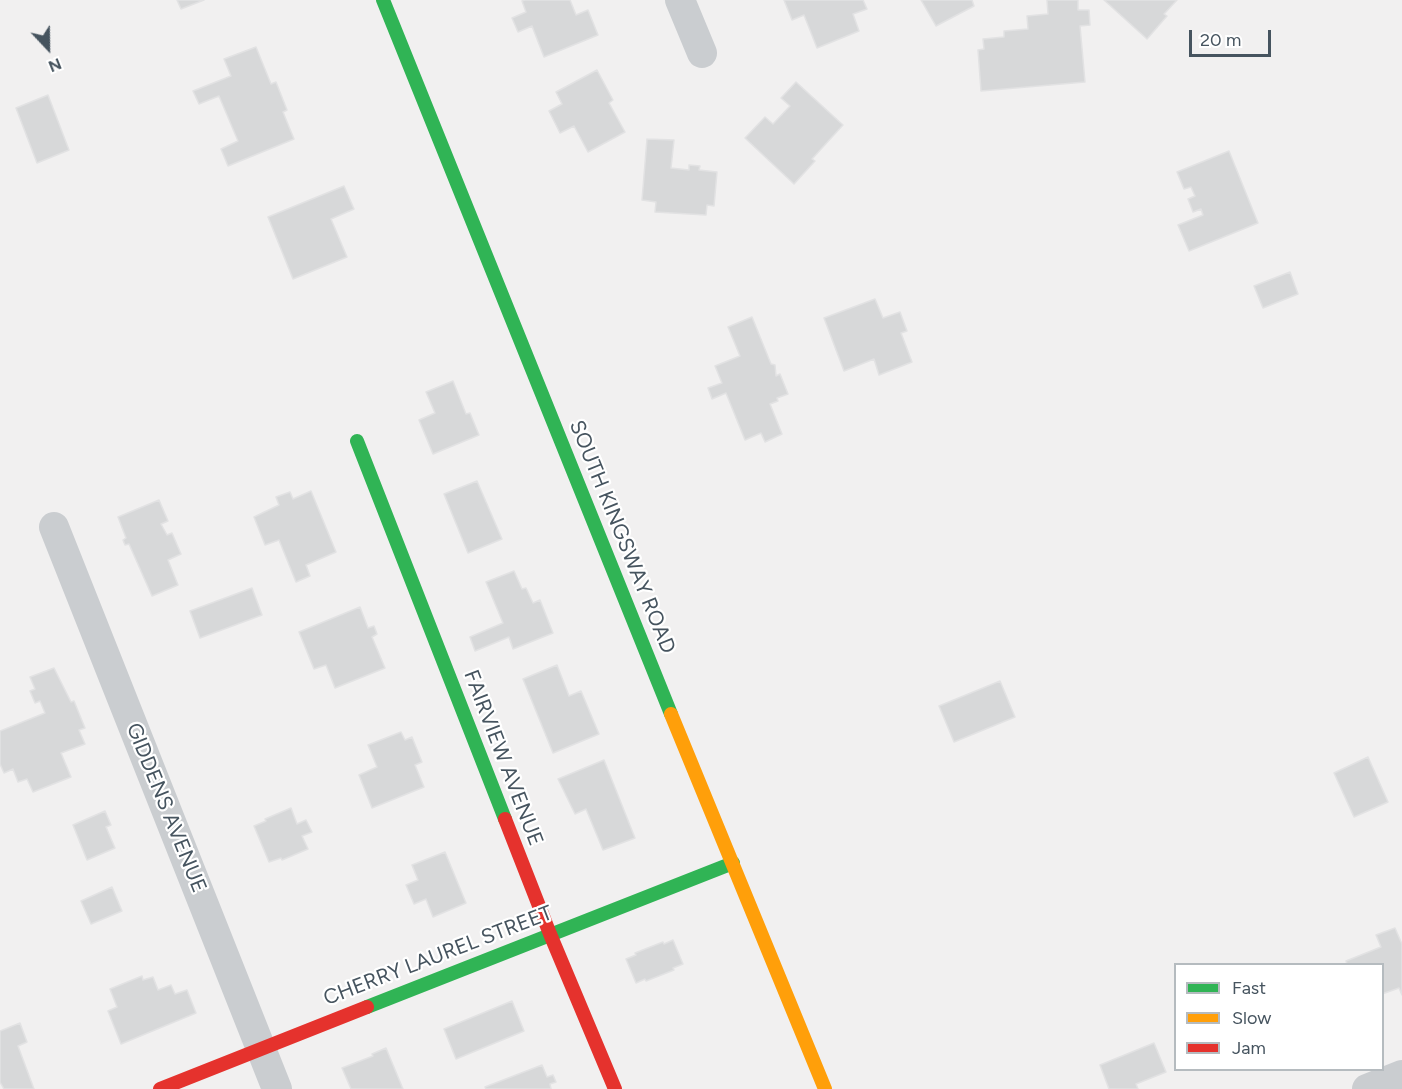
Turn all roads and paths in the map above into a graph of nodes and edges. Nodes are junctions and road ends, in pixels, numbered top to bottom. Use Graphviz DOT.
graph roads {
  1 [pos="383,0"];
  2 [pos="680,0"];
  3 [pos="702,53"];
  4 [pos="357,441"];
  5 [pos="54,527"];
  6 [pos="733,863"];
  7 [pos="550,934"];
  8 [pos="261,1048"];
  9 [pos="1402,1075"];
  10 [pos="160,1089"];
  11 [pos="277,1089"];
  12 [pos="615,1089"];
  13 [pos="825,1089"];
  14 [pos="1367,1089"];
  1 -- 6 [label="street, SOUTH KINGSWAY ROAD"];
  2 -- 3 [label="street"];
  4 -- 7 [label="street, FAIRVIEW AVENUE"];
  5 -- 8 [label="street, GIDDENS AVENUE"];
  6 -- 7 [label="street, CHERRY LAUREL STREET"];
  6 -- 13 [label="street, SOUTH KINGSWAY ROAD"];
  7 -- 8 [label="street, CHERRY LAUREL STREET"];
  7 -- 12 [label="street, FAIRVIEW AVENUE"];
  8 -- 10 [label="street, CHERRY LAUREL STREET"];
  8 -- 11 [label="street, GIDDENS AVENUE"];
  9 -- 14 [label="street"];
}
